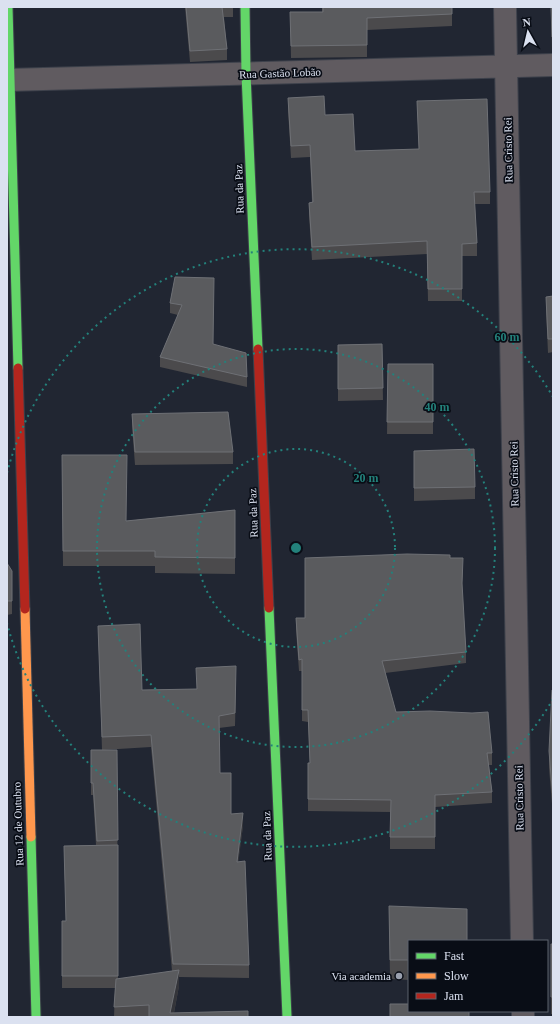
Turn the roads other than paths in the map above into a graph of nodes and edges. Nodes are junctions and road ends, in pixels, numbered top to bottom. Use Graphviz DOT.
graph roads {
  1 [pos="8,7"];
  2 [pos="245,7"];
  3 [pos="505,7"];
  4 [pos="553,65"];
  5 [pos="506,67"];
  6 [pos="246,74"];
  7 [pos="8,80"];
  8 [pos="522,940"];
  9 [pos="36,1017"];
  10 [pos="287,1017"];
  1 -- 7 [label="street, Rua 12 de Outubro"];
  2 -- 6 [label="street, Rua da Paz"];
  3 -- 5 [label="street, Rua Cristo Rei"];
  4 -- 5 [label="street, Rua Gastão Lobão"];
  5 -- 6 [label="street, Rua Gastão Lobão"];
  5 -- 8 [label="street, Rua Cristo Rei"];
  6 -- 7 [label="street, Rua Gastão Lobão"];
  6 -- 10 [label="street, Rua da Paz"];
  7 -- 9 [label="street, Rua 12 de Outubro"];
}
